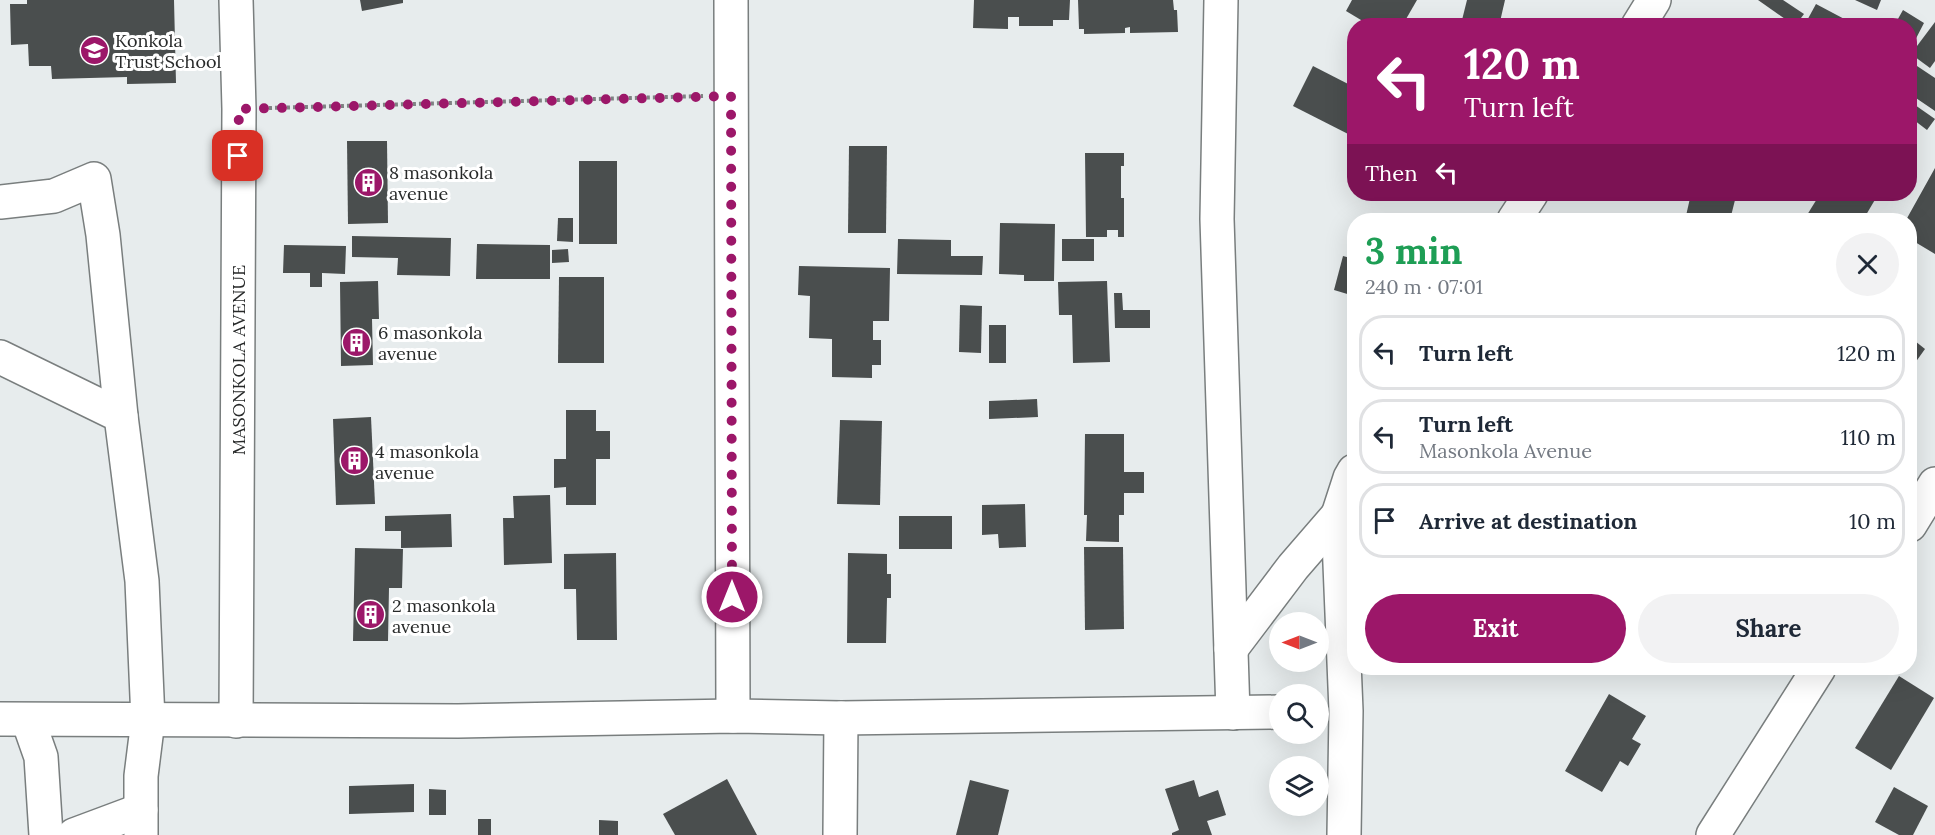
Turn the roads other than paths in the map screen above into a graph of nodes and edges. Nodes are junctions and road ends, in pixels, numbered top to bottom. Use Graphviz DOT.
graph roads {
  1 [pos="236,0"];
  2 [pos="731,0"];
  3 [pos="1221,0"];
  4 [pos="1654,0"];
  5 [pos="1643,18"];
  6 [pos="0,202"];
  7 [pos="0,357"];
  8 [pos="121,416"];
  9 [pos="1935,484"];
  10 [pos="1347,487"];
  11 [pos="1917,514"];
  12 [pos="1338,515"];
  13 [pos="1231,648"];
  14 [pos="1815,675"];
  15 [pos="1332,711"];
  16 [pos="1269,712"];
  17 [pos="1233,713"];
  18 [pos="733,716"];
  19 [pos="841,718"];
  20 [pos="14,719"];
  21 [pos="148,720"];
  22 [pos="236,721"];
  23 [pos="141,822"];
  24 [pos="46,835"];
  25 [pos="74,835"];
  26 [pos="840,835"];
  27 [pos="1344,835"];
  28 [pos="1713,835"];
  1 -- 22 [label="street, MASONKOLA AVENUE"];
  2 -- 18 [label="street"];
  3 -- 13 [label="street"];
  4 -- 5 [label="street"];
  6 -- 8 [label="street"];
  7 -- 8 [label="street"];
  8 -- 21 [label="street"];
  9 -- 11 [label="street"];
  10 -- 12 [label="street"];
  12 -- 13 [label="street"];
  12 -- 15 [label="street"];
  13 -- 17 [label="street"];
  14 -- 28 [label="street"];
  15 -- 27 [label="street"];
  16 -- 17 [label="street"];
  17 -- 19 [label="street"];
  18 -- 19 [label="street"];
  18 -- 22 [label="street"];
  19 -- 26 [label="street"];
  20 -- 21 [label="street"];
  20 -- 24 [label="street"];
  21 -- 22 [label="street"];
  21 -- 23 [label="street"];
  23 -- 25 [label="street"];
}
